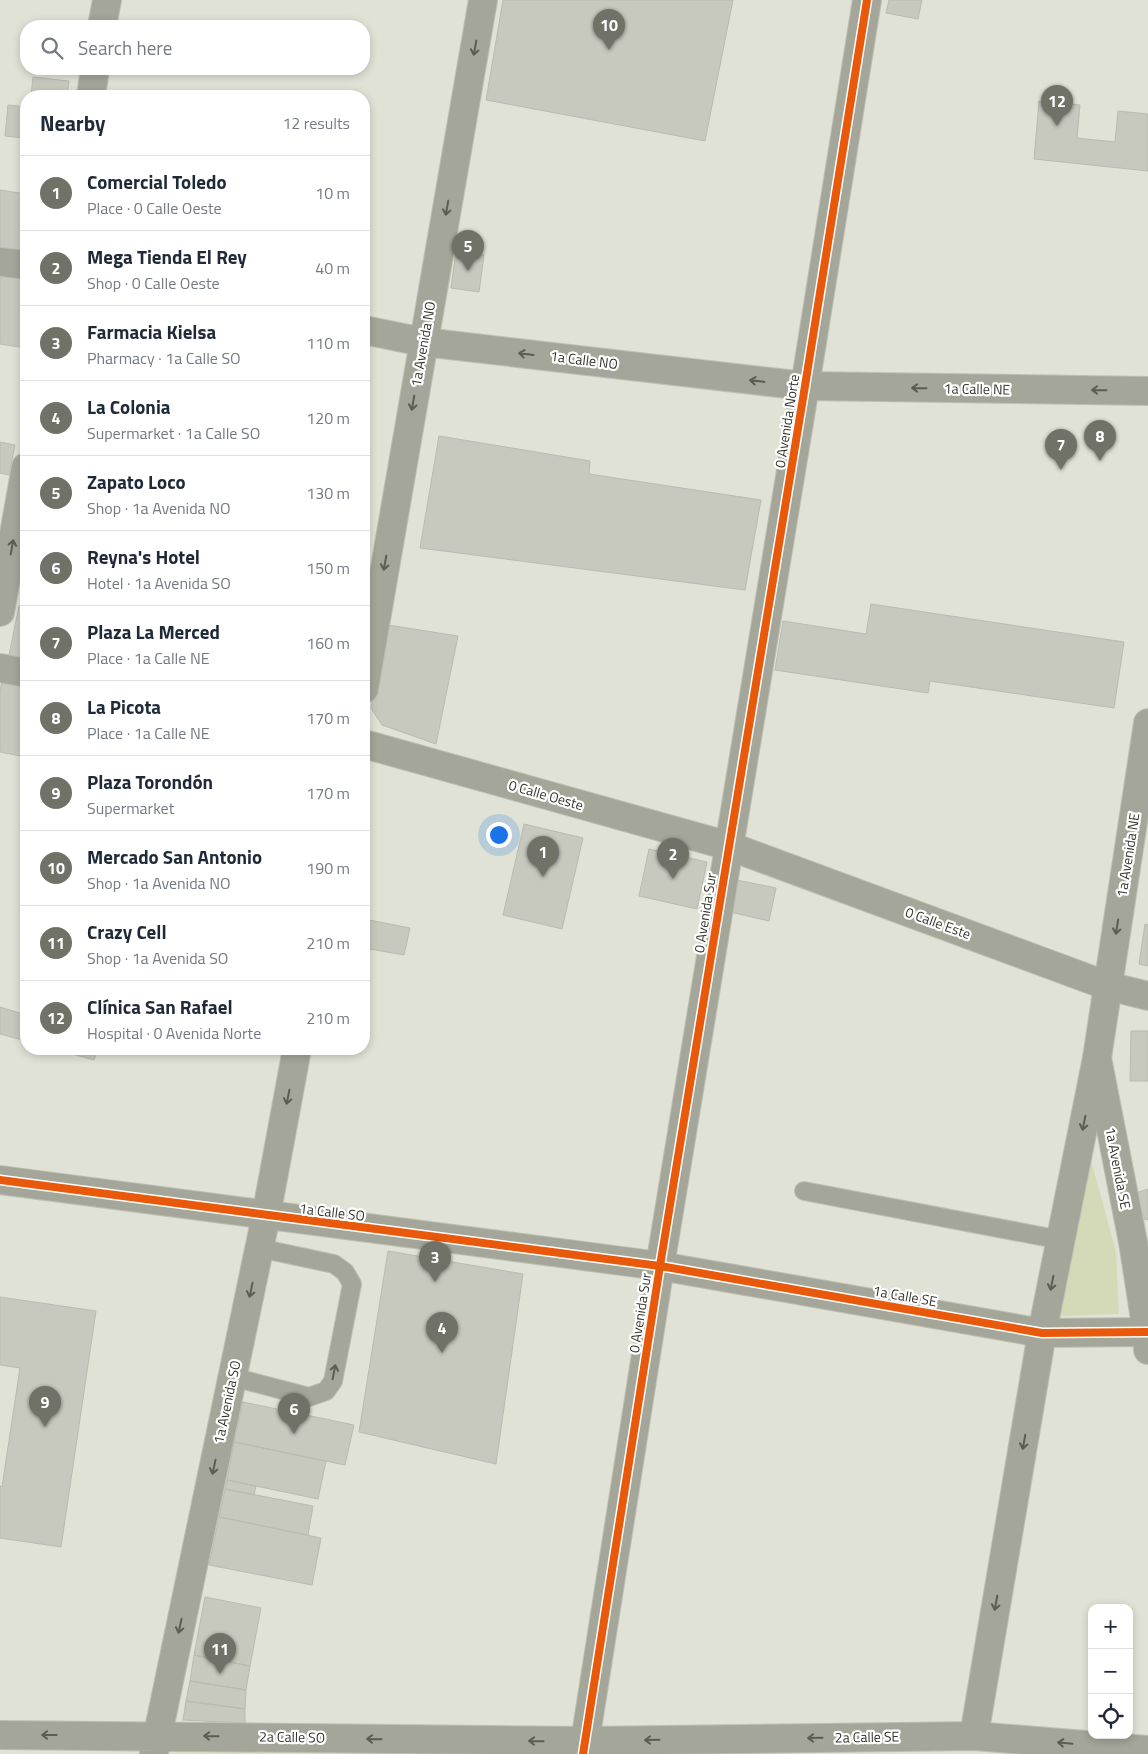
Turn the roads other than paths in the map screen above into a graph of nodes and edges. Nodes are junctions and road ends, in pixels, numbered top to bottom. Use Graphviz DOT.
graph roads {
  1 [pos="107,0"];
  2 [pos="483,0"];
  3 [pos="867,0"];
  4 [pos="103,20"];
  5 [pos="94,75"];
  6 [pos="92,90"];
  7 [pos="0,262"];
  8 [pos="20,264"];
  9 [pos="370,331"];
  10 [pos="423,342"];
  11 [pos="806,386"];
  12 [pos="1148,391"];
  13 [pos="20,500"];
  14 [pos="0,612"];
  15 [pos="370,654"];
  16 [pos="0,668"];
  17 [pos="20,672"];
  18 [pos="1148,723"];
  19 [pos="370,746"];
  20 [pos="729,846"];
  21 [pos="1108,986"];
  22 [pos="1148,996"];
  23 [pos="296,1055"];
  24 [pos="1096,1058"];
  25 [pos="0,1180"];
  26 [pos="804,1191"];
  27 [pos="266,1216"];
  28 [pos="1061,1240"];
  29 [pos="259,1248"];
  30 [pos="660,1266"];
  31 [pos="1042,1333"];
  32 [pos="1148,1341"];
  33 [pos="233,1377"];
  34 [pos="0,1735"];
  35 [pos="974,1736"];
  36 [pos="156,1745"];
  37 [pos="584,1748"];
  38 [pos="1148,1750"];
  1 -- 4 [label="street"];
  2 -- 10 [label="street, 1a Avenida NO, one-way"];
  3 -- 11 [label="street, 0 Avenida Norte"];
  5 -- 6 [label="street"];
  7 -- 8 [label="street"];
  9 -- 10 [label="street, 1a Calle NO"];
  11 -- 10 [label="street, 1a Calle NO, one-way"];
  10 -- 15 [label="street, 1a Avenida NO, one-way"];
  12 -- 11 [label="street, 1a Calle NE, one-way"];
  11 -- 20 [label="street, 0 Avenida Norte"];
  14 -- 13 [label="street, one-way"];
  16 -- 17 [label="street"];
  18 -- 21 [label="street, 1a Avenida NE, one-way"];
  19 -- 20 [label="street, 0 Calle Oeste"];
  20 -- 21 [label="street, 0 Calle Este"];
  20 -- 30 [label="street, 0 Avenida Sur"];
  21 -- 22 [label="street, 0 Calle Este"];
  21 -- 24 [label="street, 1a Avenida SE"];
  23 -- 27 [label="street, 1a Avenida SO, one-way"];
  24 -- 28 [label="street, one-way"];
  24 -- 32 [label="street, 1a Avenida SE"];
  25 -- 27 [label="street, 1a Calle SO"];
  26 -- 28 [label="lane"];
  27 -- 29 [label="street, 1a Avenida SO"];
  27 -- 30 [label="street, 1a Calle SO"];
  28 -- 31 [label="street, one-way"];
  29 -- 33 [label="street, 1a Avenida SO, one-way"];
  33 -- 29 [label="lane, one-way"];
  30 -- 31 [label="street, 1a Calle SE"];
  30 -- 37 [label="street, 0 Avenida Sur"];
  31 -- 32 [label="street, 1a Calle SE"];
  31 -- 35 [label="street, one-way"];
  33 -- 36 [label="street, 1a Avenida SO, one-way"];
  36 -- 34 [label="street, 2a Calle SO, one-way"];
  35 -- 37 [label="street, 2a Calle SE, one-way"];
  38 -- 35 [label="street, 2a Calle SE, one-way"];
  37 -- 36 [label="street, 2a Calle SO, one-way"];
}
